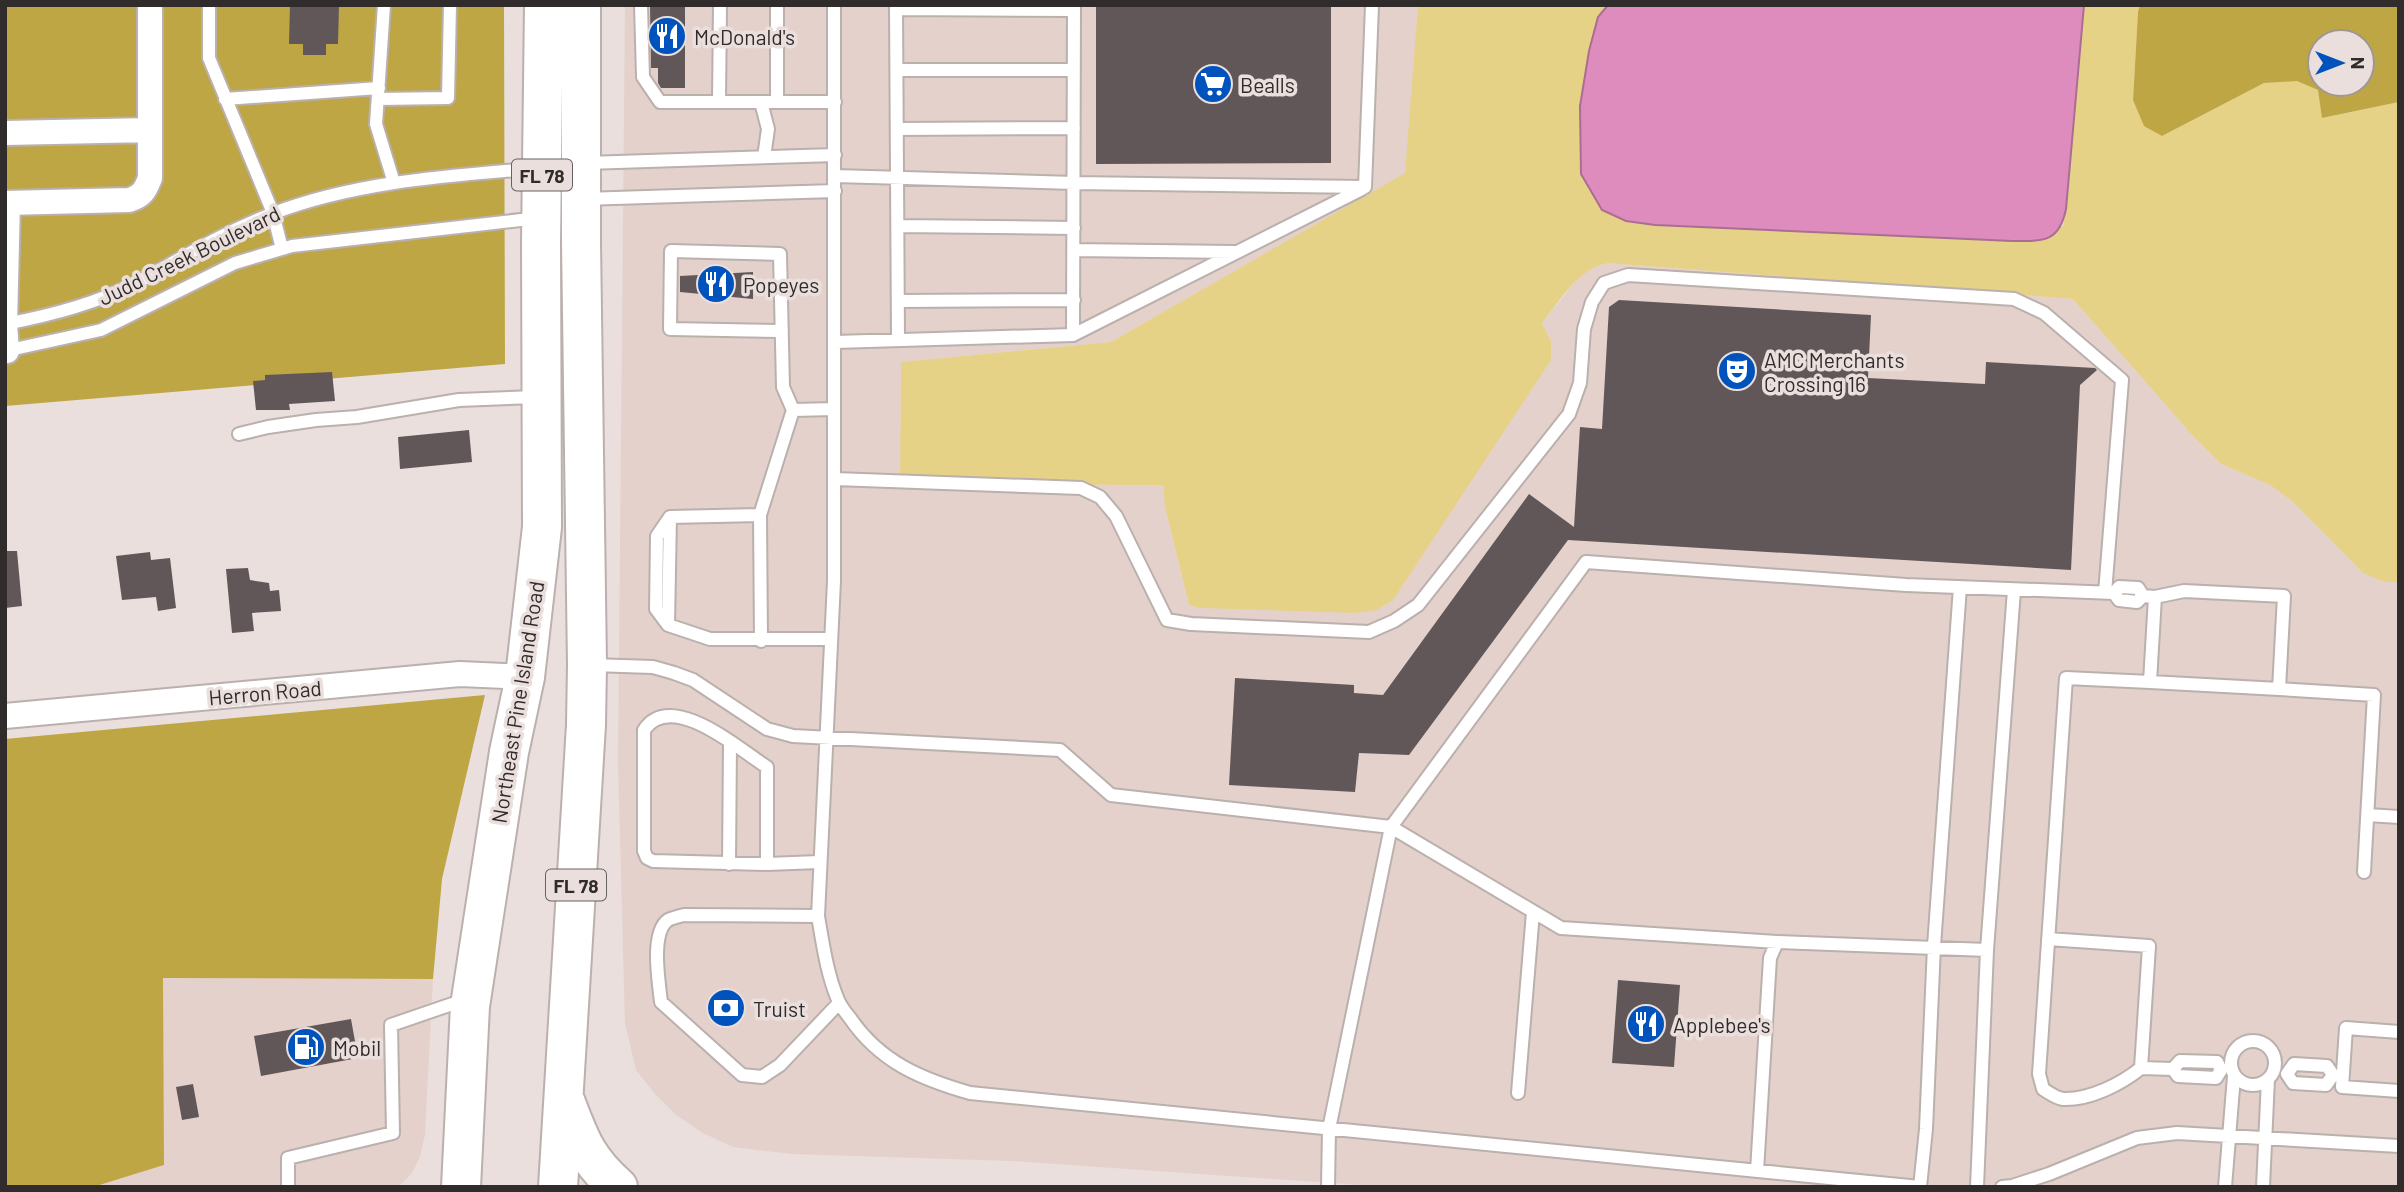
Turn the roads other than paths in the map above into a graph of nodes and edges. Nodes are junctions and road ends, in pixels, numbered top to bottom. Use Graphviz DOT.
graph roads {
  1 [pos="150,5"];
  2 [pos="209,5"];
  3 [pos="384,5"];
  4 [pos="450,5"];
  5 [pos="544,5"];
  6 [pos="581,5"];
  7 [pos="641,5"];
  8 [pos="720,5"];
  9 [pos="777,5"];
  10 [pos="834,5"];
  11 [pos="1371,5"];
  12 [pos="896,7"];
  13 [pos="1074,8"];
  14 [pos="897,70"];
  15 [pos="1074,70"];
  16 [pos="379,93"];
  17 [pos="225,99"];
  18 [pos="719,102"];
  19 [pos="761,102"];
  20 [pos="777,102"];
  21 [pos="835,102"];
  22 [pos="1074,128"];
  23 [pos="897,129"];
  24 [pos="150,130"];
  25 [pos="5,133"];
  26 [pos="835,155"];
  27 [pos="764,157"];
  28 [pos="835,176"];
  29 [pos="898,178"];
  30 [pos="394,183"];
  31 [pos="1074,183"];
  32 [pos="562,187"];
  33 [pos="1366,187"];
  34 [pos="835,191"];
  35 [pos="6,203"];
  36 [pos="273,213"];
  37 [pos="898,226"];
  38 [pos="1074,228"];
  39 [pos="282,249"];
  40 [pos="1074,250"];
  41 [pos="1237,252"];
  42 [pos="1074,300"];
  43 [pos="898,301"];
  44 [pos="5,324"];
  45 [pos="782,331"];
  46 [pos="1073,335"];
  47 [pos="898,340"];
  48 [pos="835,342"];
  49 [pos="6,351"];
  50 [pos="541,397"];
  51 [pos="834,409"];
  52 [pos="793,410"];
  53 [pos="239,434"];
  54 [pos="835,478"];
  55 [pos="761,515"];
  56 [pos="1961,587"];
  57 [pos="2014,590"];
  58 [pos="2110,593"];
  59 [pos="2149,596"];
  60 [pos="831,639"];
  61 [pos="761,640"];
  62 [pos="587,665"];
  63 [pos="525,677"];
  64 [pos="2150,681"];
  65 [pos="2279,689"];
  66 [pos="5,716"];
  67 [pos="826,737"];
  68 [pos="730,743"];
  69 [pos="2368,815"];
  70 [pos="2399,817"];
  71 [pos="1391,827"];
  72 [pos="820,862"];
  73 [pos="729,864"];
  74 [pos="767,864"];
  75 [pos="2364,872"];
  76 [pos="1534,912"];
  77 [pos="818,916"];
  78 [pos="2048,939"];
  79 [pos="1777,942"];
  80 [pos="1934,946"];
  81 [pos="1987,950"];
  82 [pos="471,998"];
  83 [pos="839,1003"];
  84 [pos="2399,1032"];
  85 [pos="2141,1068"];
  86 [pos="2229,1072"];
  87 [pos="2287,1074"];
  88 [pos="2270,1076"];
  89 [pos="2338,1076"];
  90 [pos="2399,1091"];
  91 [pos="1518,1093"];
  92 [pos="563,1094"];
  93 [pos="1329,1129"];
  94 [pos="2229,1136"];
  95 [pos="2265,1138"];
  96 [pos="2399,1146"];
  97 [pos="1757,1171"];
  98 [pos="288,1187"];
  99 [pos="461,1187"];
  100 [pos="558,1187"];
  101 [pos="618,1187"];
  102 [pos="1328,1187"];
  103 [pos="1977,1187"];
  104 [pos="2002,1187"];
  105 [pos="2225,1187"];
  106 [pos="2263,1187"];
  1 -- 24 [label="street"];
  2 -- 17 [label="lane"];
  3 -- 16 [label="lane"];
  4 -- 16 [label="lane"];
  5 -- 32 [label="main road, Northeast Pine Island Road / FL 78"];
  6 -- 32 [label="main road, Northeast Pine Island Road / FL 78"];
  7 -- 18 [label="lane"];
  8 -- 18 [label="lane"];
  9 -- 20 [label="lane"];
  10 -- 21 [label="lane"];
  11 -- 33 [label="lane"];
  12 -- 13 [label="lane"];
  12 -- 14 [label="lane"];
  13 -- 15 [label="lane"];
  14 -- 15 [label="lane"];
  14 -- 23 [label="lane"];
  15 -- 22 [label="lane"];
  16 -- 17 [label="lane"];
  16 -- 30 [label="lane"];
  17 -- 36 [label="lane"];
  18 -- 19 [label="lane"];
  19 -- 20 [label="lane"];
  19 -- 27 [label="lane"];
  20 -- 21 [label="lane"];
  21 -- 26 [label="lane"];
  22 -- 23 [label="lane"];
  22 -- 31 [label="lane"];
  23 -- 29 [label="lane"];
  24 -- 25 [label="street"];
  24 -- 35 [label="street"];
  26 -- 27 [label="lane"];
  26 -- 28 [label="lane"];
  27 -- 32 [label="lane"];
  28 -- 29 [label="lane"];
  28 -- 34 [label="lane"];
  29 -- 31 [label="lane"];
  29 -- 37 [label="lane"];
  30 -- 32 [label="lane, Judd Creek Boulevard"];
  30 -- 36 [label="lane, Judd Creek Boulevard"];
  31 -- 33 [label="lane"];
  31 -- 38 [label="lane"];
  32 -- 34 [label="lane"];
  32 -- 39 [label="lane, Judd Creek Boulevard"];
  32 -- 50 [label="main road, Northeast Pine Island Road / FL 78"];
  32 -- 62 [label="main road, Northeast Pine Island Road / FL 78"];
  33 -- 41 [label="lane"];
  34 -- 48 [label="lane"];
  35 -- 44 [label="street"];
  36 -- 39 [label="lane"];
  36 -- 44 [label="lane, Judd Creek Boulevard"];
  37 -- 38 [label="lane"];
  37 -- 43 [label="lane"];
  38 -- 40 [label="lane"];
  39 -- 49 [label="lane, Judd Creek Boulevard"];
  40 -- 41 [label="lane"];
  40 -- 42 [label="lane"];
  41 -- 46 [label="lane"];
  42 -- 43 [label="lane"];
  42 -- 46 [label="lane"];
  43 -- 47 [label="lane"];
  44 -- 49 [label="street"];
  45 -- 45 [label="lane"];
  45 -- 52 [label="lane"];
  46 -- 47 [label="lane"];
  47 -- 48 [label="lane"];
  48 -- 51 [label="lane"];
  50 -- 53 [label="lane"];
  50 -- 63 [label="main road, Northeast Pine Island Road / FL 78"];
  51 -- 52 [label="lane"];
  51 -- 54 [label="lane"];
  52 -- 55 [label="lane"];
  54 -- 58 [label="lane"];
  54 -- 60 [label="lane"];
  55 -- 61 [label="lane"];
  55 -- 61 [label="lane"];
  56 -- 57 [label="lane"];
  56 -- 71 [label="lane"];
  56 -- 80 [label="lane"];
  57 -- 58 [label="lane"];
  57 -- 81 [label="lane"];
  58 -- 59 [label="lane"];
  59 -- 64 [label="lane"];
  59 -- 65 [label="lane"];
  60 -- 61 [label="lane"];
  60 -- 67 [label="lane"];
  62 -- 67 [label="lane"];
  62 -- 92 [label="main road, Northeast Pine Island Road / FL 78"];
  63 -- 66 [label="street, Herron Road"];
  63 -- 82 [label="main road, Northeast Pine Island Road / FL 78"];
  64 -- 65 [label="lane"];
  64 -- 78 [label="lane"];
  65 -- 69 [label="lane"];
  67 -- 71 [label="lane"];
  67 -- 72 [label="lane"];
  68 -- 73 [label="lane"];
  68 -- 73 [label="lane"];
  68 -- 74 [label="lane"];
  69 -- 70 [label="lane"];
  69 -- 75 [label="lane"];
  71 -- 76 [label="lane"];
  71 -- 93 [label="lane"];
  72 -- 74 [label="lane"];
  72 -- 77 [label="lane"];
  73 -- 74 [label="lane"];
  76 -- 79 [label="lane"];
  76 -- 91 [label="lane"];
  77 -- 83 [label="lane"];
  77 -- 83 [label="lane"];
  78 -- 85 [label="lane"];
  78 -- 85 [label="lane"];
  79 -- 80 [label="lane"];
  79 -- 97 [label="lane"];
  80 -- 81 [label="lane"];
  80 -- 97 [label="lane"];
  81 -- 103 [label="lane"];
  82 -- 98 [label="lane"];
  82 -- 99 [label="main road, Northeast Pine Island Road / FL 78"];
  83 -- 93 [label="lane"];
  84 -- 89 [label="lane"];
  85 -- 86 [label="lane"];
  86 -- 88 [label="lane"];
  86 -- 88 [label="lane"];
  86 -- 94 [label="lane"];
  87 -- 88 [label="lane"];
  87 -- 89 [label="lane"];
  87 -- 89 [label="lane"];
  88 -- 95 [label="lane"];
  89 -- 90 [label="lane"];
  92 -- 100 [label="main road, Northeast Pine Island Road / FL 78"];
  92 -- 101 [label="main road"];
  93 -- 97 [label="lane"];
  93 -- 102 [label="lane"];
  94 -- 95 [label="lane"];
  94 -- 104 [label="lane"];
  94 -- 105 [label="lane"];
  95 -- 96 [label="lane"];
  95 -- 106 [label="lane"];
}
